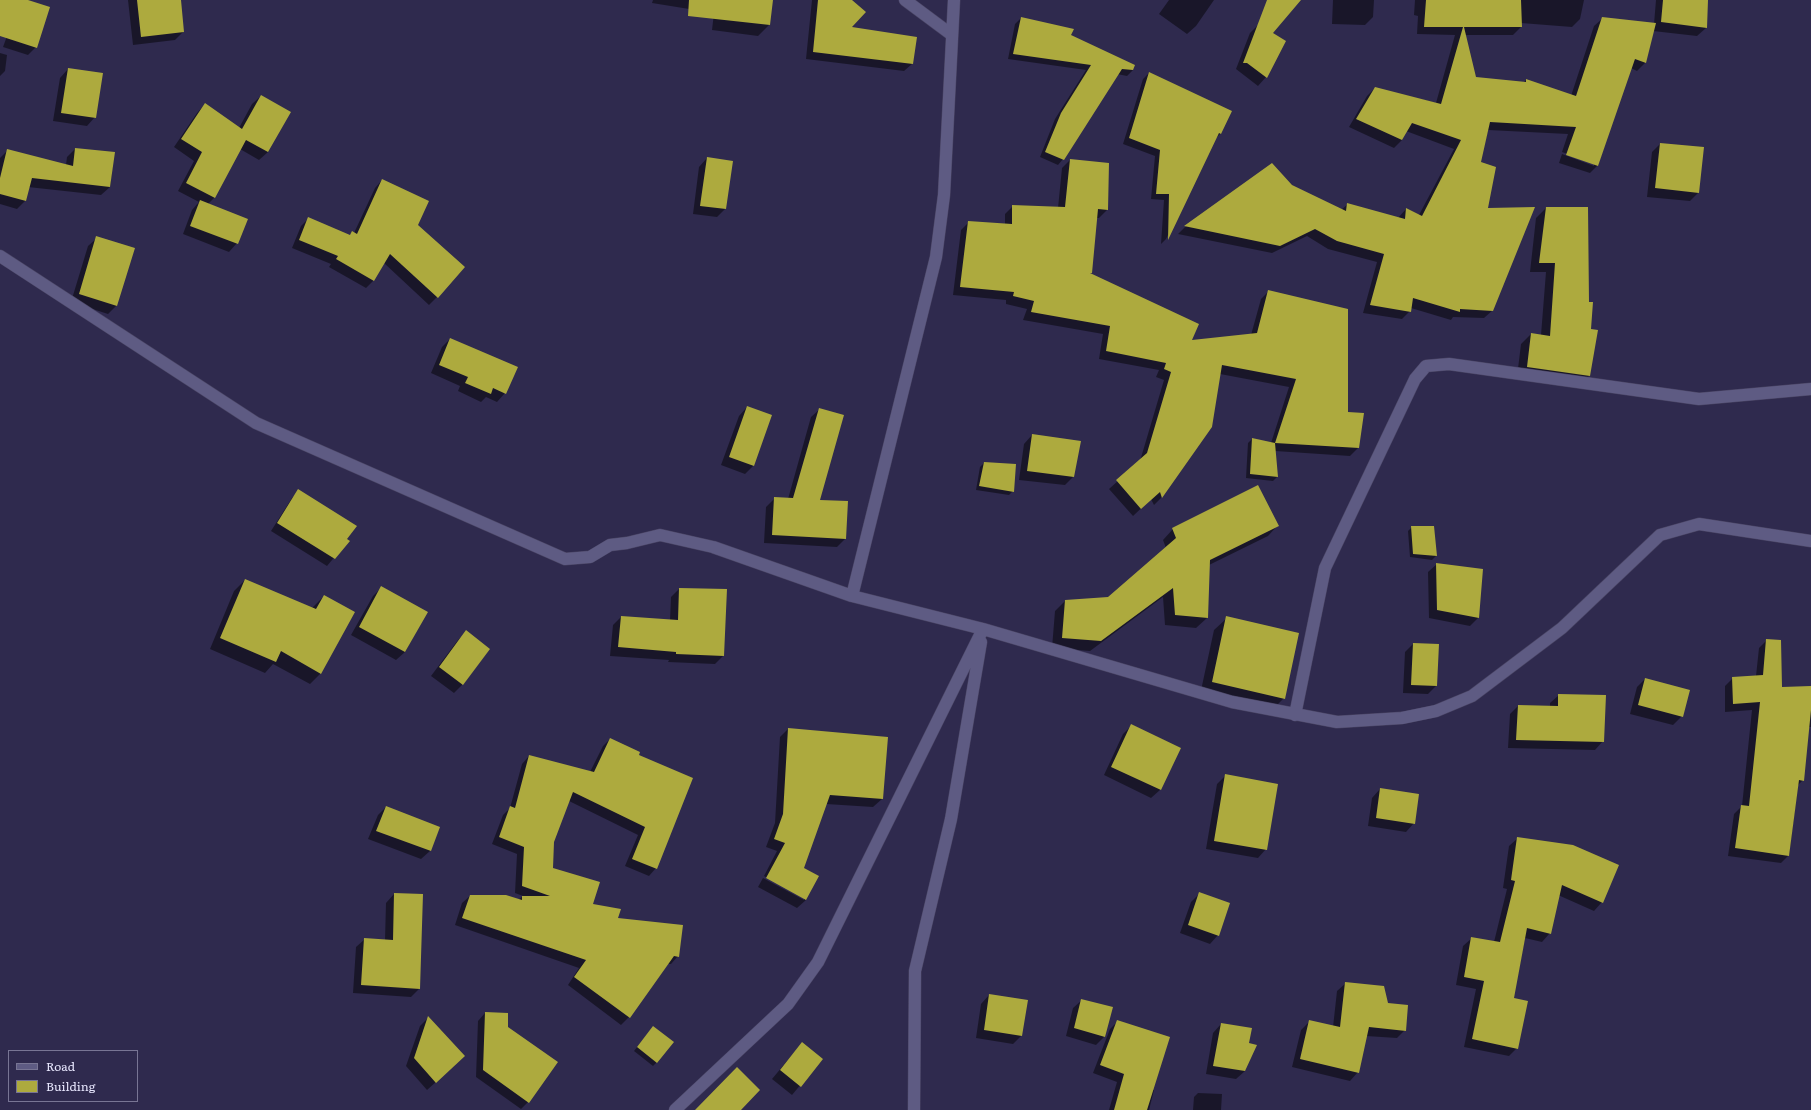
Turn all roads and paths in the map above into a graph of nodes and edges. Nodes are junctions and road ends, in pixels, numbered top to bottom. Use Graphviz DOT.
graph roads {
  1 [pos="905,0"];
  2 [pos="954,0"];
  3 [pos="952,35"];
  4 [pos="0,256"];
  5 [pos="1811,389"];
  6 [pos="1811,541"];
  7 [pos="852,596"];
  8 [pos="983,629"];
  9 [pos="1295,715"];
  10 [pos="675,1110"];
  11 [pos="914,1110"];
  1 -- 3 [label="street"];
  2 -- 3 [label="street"];
  3 -- 7 [label="street"];
  4 -- 7 [label="street"];
  5 -- 9 [label="street"];
  6 -- 9 [label="street"];
  7 -- 8 [label="street"];
  8 -- 9 [label="street"];
  8 -- 10 [label="street"];
  8 -- 11 [label="street"];
}
